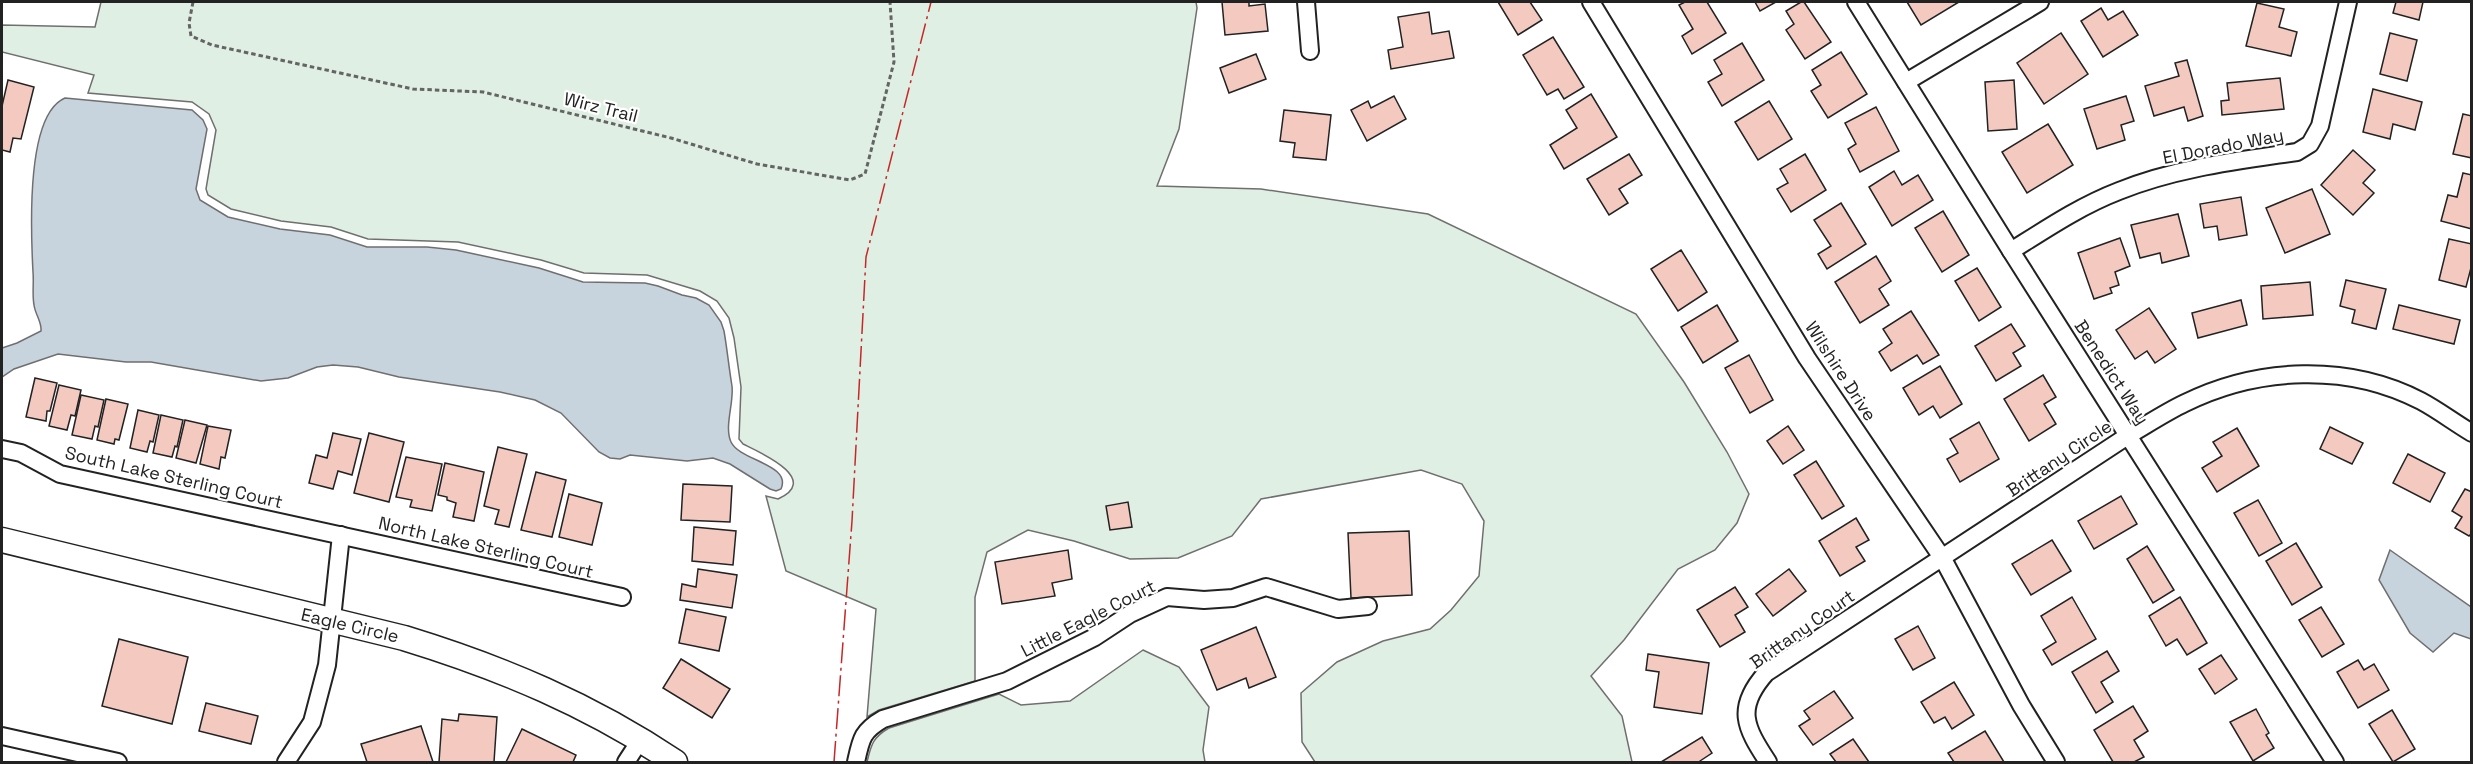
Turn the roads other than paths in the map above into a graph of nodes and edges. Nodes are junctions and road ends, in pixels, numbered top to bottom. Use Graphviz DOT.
graph roads {
  1 [pos="1306,2"];
  2 [pos="1591,2"];
  3 [pos="1856,2"];
  4 [pos="2040,2"];
  5 [pos="2348,2"];
  6 [pos="1310,51"];
  7 [pos="1906,82"];
  8 [pos="2011,251"];
  9 [pos="2472,433"];
  10 [pos="2129,435"];
  11 [pos="2,449"];
  12 [pos="341,535"];
  13 [pos="2,541"];
  14 [pos="1943,559"];
  15 [pos="622,597"];
  16 [pos="1368,606"];
  17 [pos="333,621"];
  18 [pos="2,736"];
  19 [pos="640,739"];
  20 [pos="118,762"];
  21 [pos="286,762"];
  22 [pos="626,762"];
  23 [pos="675,762"];
  24 [pos="856,762"];
  25 [pos="1768,762"];
  26 [pos="2056,762"];
  27 [pos="2335,762"];
  1 -- 6 [label="street"];
  2 -- 14 [label="street, Wilshire Drive"];
  3 -- 7 [label="street, Benedict Way"];
  4 -- 7 [label="street"];
  5 -- 8 [label="street, El Dorado Way"];
  7 -- 8 [label="street, Benedict Way"];
  8 -- 10 [label="street, Benedict Way"];
  9 -- 10 [label="street, Brittany Circle"];
  10 -- 14 [label="street, Brittany Circle"];
  10 -- 27 [label="street, Benedict Way"];
  11 -- 12 [label="street, South Lake Sterling Court"];
  12 -- 15 [label="street, North Lake Sterling Court"];
  12 -- 17 [label="street"];
  13 -- 17 [label="street, Eagle Circle"];
  14 -- 25 [label="street, Brittany Court"];
  14 -- 26 [label="street, Wilshire Drive"];
  16 -- 24 [label="street, Little Eagle Court"];
  17 -- 19 [label="street, Eagle Circle"];
  17 -- 21 [label="street"];
  18 -- 20 [label="street"];
  19 -- 22 [label="street"];
  19 -- 23 [label="street, Eagle Circle"];
}
